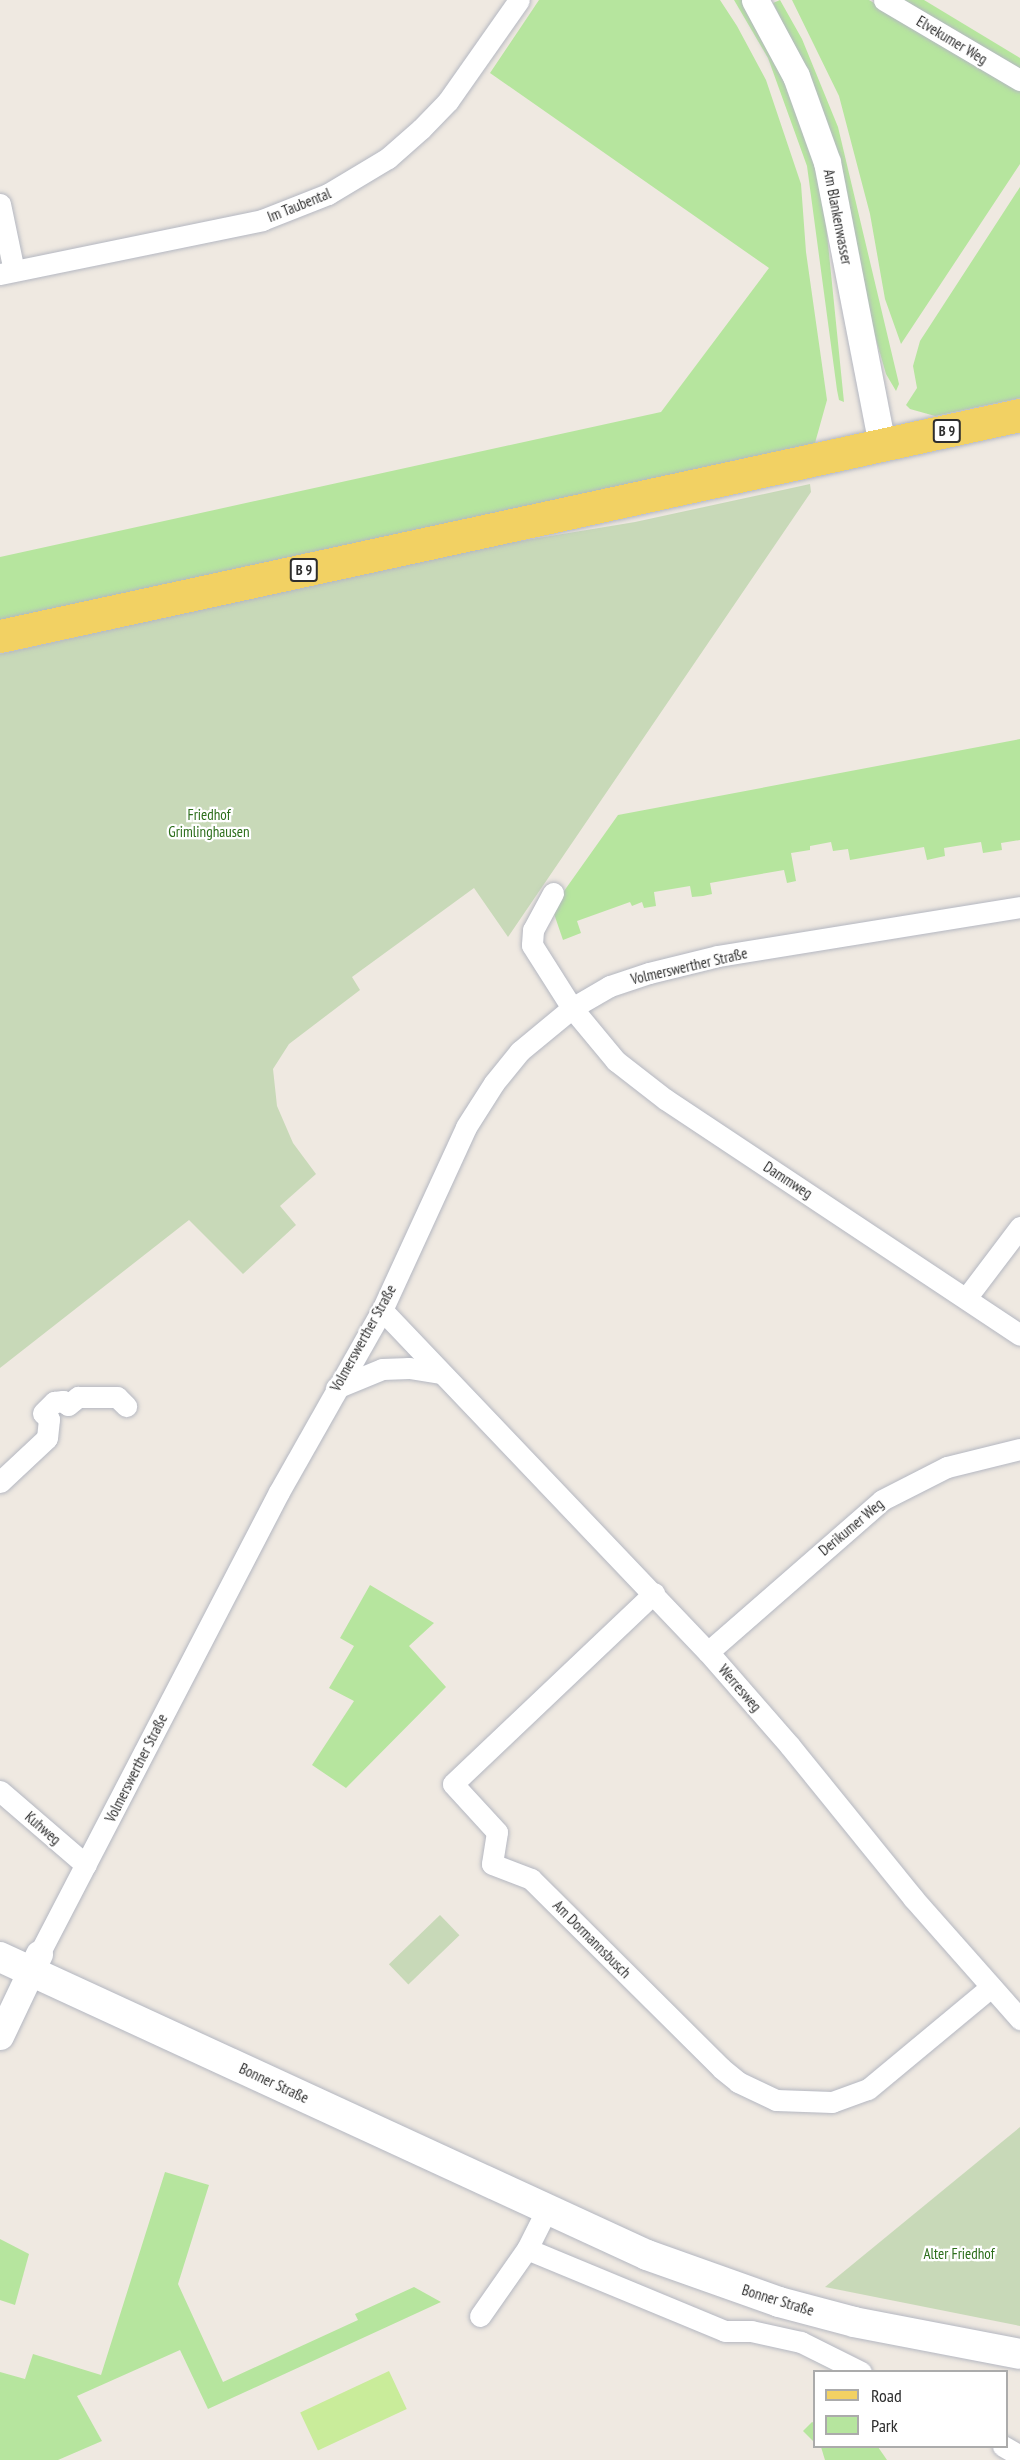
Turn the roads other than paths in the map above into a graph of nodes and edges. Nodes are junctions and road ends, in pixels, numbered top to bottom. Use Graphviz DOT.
graph roads {
  1 [pos="519,0"];
  2 [pos="755,0"];
  3 [pos="884,0"];
  4 [pos="1020,80"];
  5 [pos="0,204"];
  6 [pos="7,272"];
  7 [pos="1020,415"];
  8 [pos="882,446"];
  9 [pos="0,636"];
  10 [pos="553,893"];
  11 [pos="1020,907"];
  12 [pos="572,1008"];
  13 [pos="1020,1227"];
  14 [pos="968,1297"];
  15 [pos="382,1310"];
  16 [pos="1020,1335"];
  17 [pos="442,1373"];
  18 [pos="336,1388"];
  19 [pos="126,1406"];
  20 [pos="1020,1449"];
  21 [pos="0,1482"];
  22 [pos="654,1593"];
  23 [pos="708,1652"];
  24 [pos="0,1791"];
  25 [pos="86,1865"];
  26 [pos="0,1958"];
  27 [pos="34,1963"];
  28 [pos="991,1987"];
  29 [pos="1020,2019"];
  30 [pos="0,2036"];
  31 [pos="546,2211"];
  32 [pos="527,2249"];
  33 [pos="480,2316"];
  34 [pos="1020,2354"];
  35 [pos="857,2370"];
  36 [pos="1006,2448"];
  37 [pos="1020,2456"];
  1 -- 6 [label="street, Im Taubental"];
  2 -- 8 [label="street, Am Blankenwasser"];
  3 -- 4 [label="street, Elvekumer Weg"];
  5 -- 6 [label="street"];
  7 -- 8 [label="main road, B 9"];
  8 -- 9 [label="main road, B 9"];
  10 -- 12 [label="street, Dammweg"];
  11 -- 12 [label="street, Volmerswerther Straße"];
  12 -- 14 [label="street, Dammweg"];
  12 -- 15 [label="street, Volmerswerther Straße"];
  13 -- 14 [label="street"];
  14 -- 16 [label="street, Dammweg"];
  15 -- 17 [label="street, Werresweg"];
  15 -- 18 [label="street, Volmerswerther Straße"];
  17 -- 18 [label="street"];
  17 -- 22 [label="street, Werresweg"];
  18 -- 25 [label="street, Volmerswerther Straße"];
  19 -- 21 [label="street"];
  20 -- 23 [label="street, Derikumer Weg"];
  22 -- 23 [label="street, Werresweg"];
  22 -- 28 [label="street, Am Dormannsbusch"];
  23 -- 28 [label="street, Werresweg"];
  24 -- 25 [label="street, Kuhweg"];
  25 -- 27 [label="street, Volmerswerther Straße"];
  26 -- 27 [label="main road, Bonner Straße"];
  27 -- 30 [label="street, Volmerswerther Straße"];
  27 -- 31 [label="main road, Bonner Straße"];
  28 -- 29 [label="street, Werresweg"];
  31 -- 32 [label="street"];
  31 -- 34 [label="main road, Bonner Straße"];
  32 -- 33 [label="street"];
  32 -- 35 [label="street"];
  36 -- 37 [label="street"];
}
